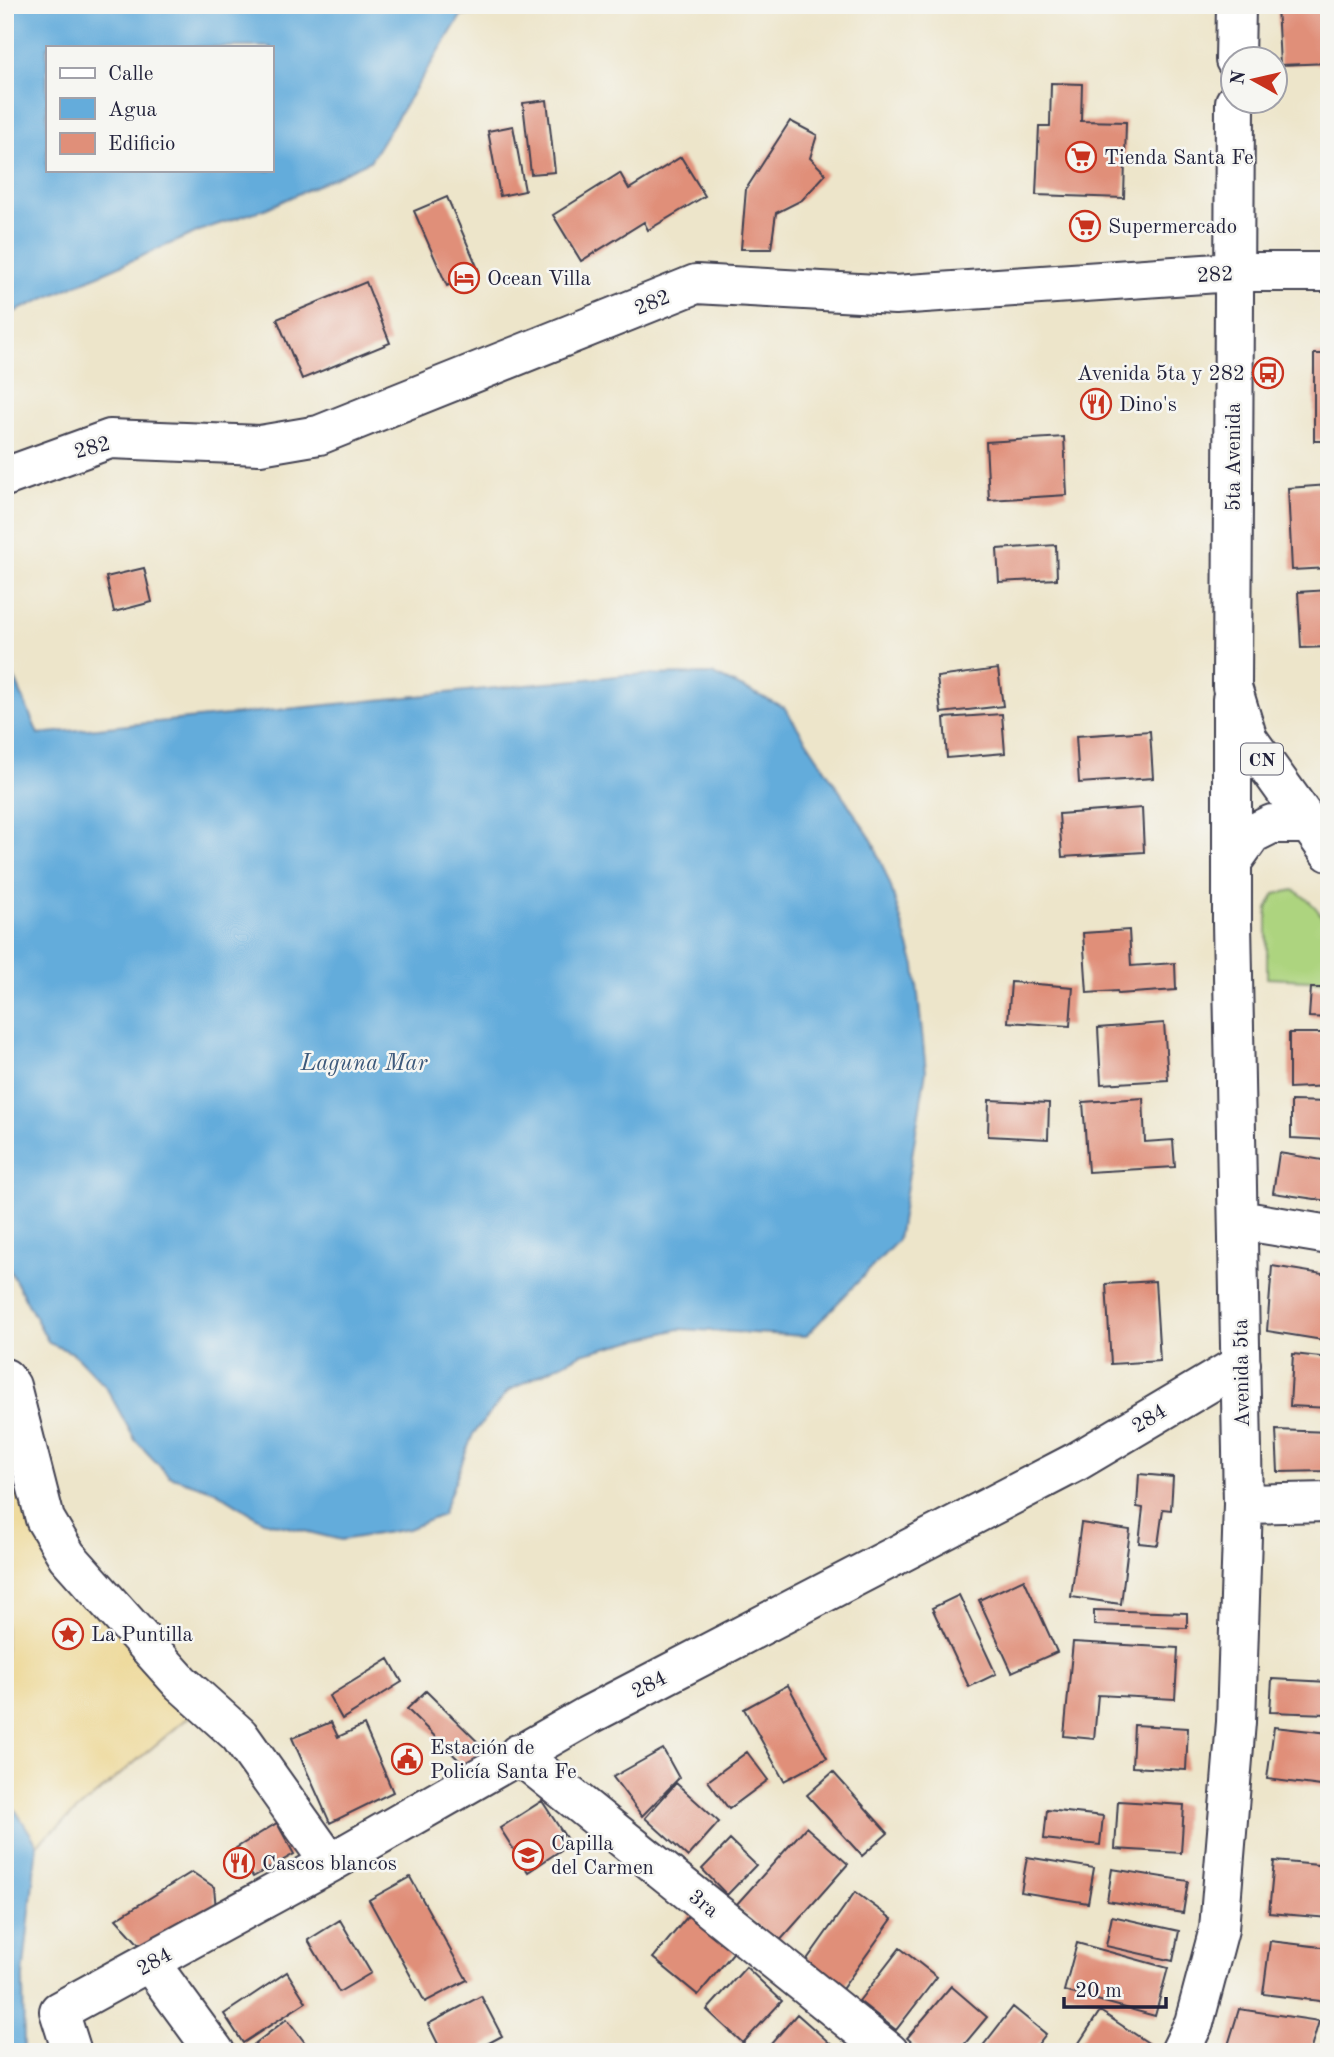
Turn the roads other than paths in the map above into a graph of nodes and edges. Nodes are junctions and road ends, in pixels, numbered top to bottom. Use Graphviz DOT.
graph roads {
  1 [pos="1236,5"];
  2 [pos="1235,46"];
  3 [pos="1235,116"];
  4 [pos="1233,272"];
  5 [pos="1329,272"];
  6 [pos="5,477"];
  7 [pos="1232,687"];
  8 [pos="1318,838"];
  9 [pos="1232,862"];
  10 [pos="1240,1220"];
  11 [pos="1329,1236"];
  12 [pos="1241,1364"];
  13 [pos="5,1378"];
  14 [pos="1329,1502"];
  15 [pos="1243,1503"];
  16 [pos="518,1754"];
  17 [pos="330,1863"];
  18 [pos="150,1963"];
  19 [pos="72,2052"];
  20 [pos="215,2052"];
  21 [pos="889,2052"];
  22 [pos="1180,2052"];
  1 -- 2 [label="main road"];
  3 -- 4 [label="main road, 5ta Avenida / CN"];
  4 -- 5 [label="main road, 282"];
  4 -- 6 [label="main road, 282"];
  4 -- 7 [label="main road, 5ta Avenida / CN"];
  7 -- 8 [label="main road, CN"];
  7 -- 9 [label="main road, Avenida 5ta"];
  8 -- 9 [label="main road"];
  9 -- 10 [label="main road, Avenida 5ta"];
  10 -- 11 [label="main road"];
  10 -- 12 [label="main road, Avenida 5ta"];
  12 -- 15 [label="main road, Avenida 5ta"];
  12 -- 16 [label="main road, 284"];
  13 -- 17 [label="main road"];
  14 -- 15 [label="main road"];
  15 -- 22 [label="main road, Avenida 5ta"];
  16 -- 17 [label="main road, 284"];
  16 -- 21 [label="main road, 3ra"];
  17 -- 18 [label="main road, 284"];
  18 -- 19 [label="main road, 284"];
  18 -- 20 [label="main road"];
}
